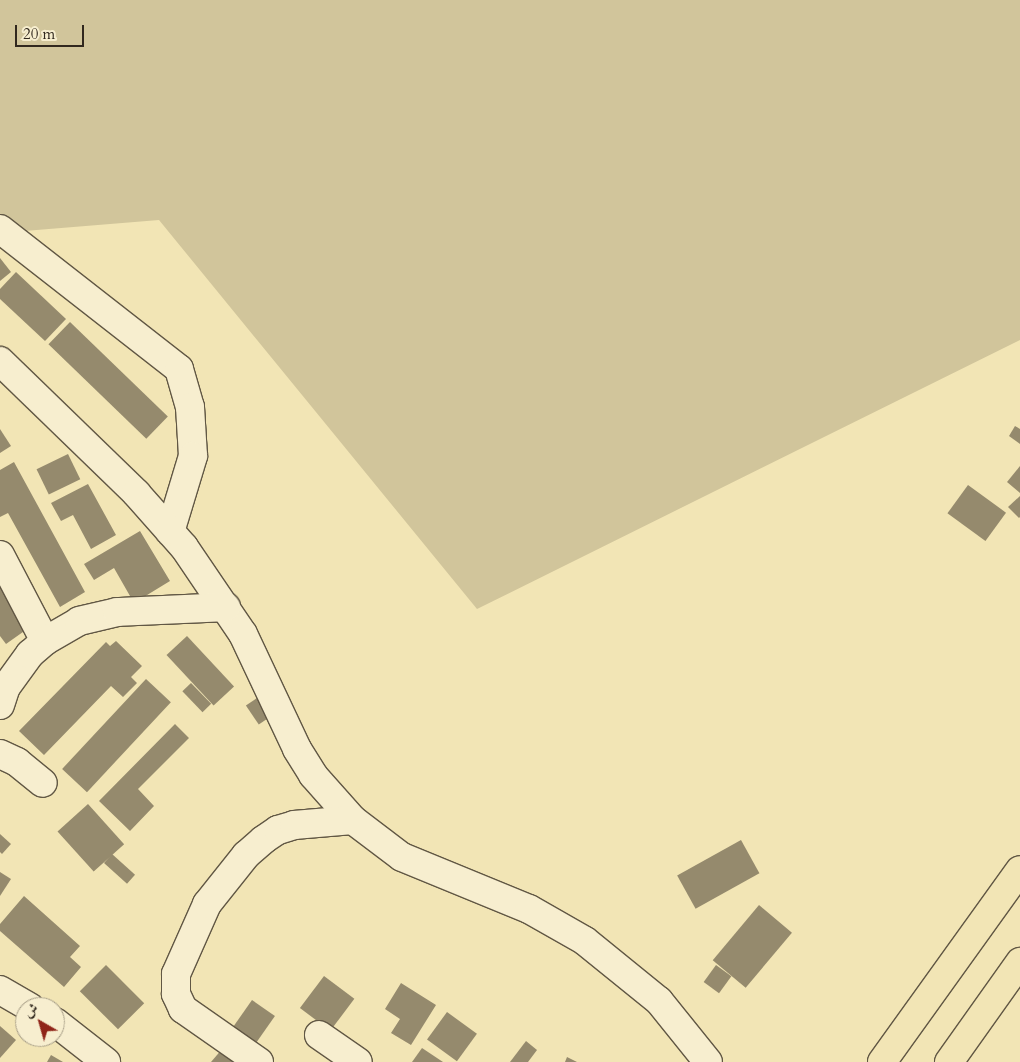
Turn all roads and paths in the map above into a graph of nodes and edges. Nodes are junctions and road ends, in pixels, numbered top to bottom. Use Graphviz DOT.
graph roads {
  1 [pos="0,230"];
  2 [pos="0,361"];
  3 [pos="170,532"];
  4 [pos="1,558"];
  5 [pos="226,607"];
  6 [pos="45,641"];
  7 [pos="2,692"];
  8 [pos="0,754"];
  9 [pos="43,783"];
  10 [pos="353,820"];
  11 [pos="1020,870"];
  12 [pos="1020,962"];
  13 [pos="0,990"];
  14 [pos="15,998"];
  15 [pos="65,1030"];
  16 [pos="319,1035"];
  17 [pos="106,1062"];
  18 [pos="259,1062"];
  19 [pos="358,1062"];
  20 [pos="708,1062"];
  21 [pos="882,1062"];
  22 [pos="949,1062"];
  1 -- 3 [label="street"];
  2 -- 3 [label="street"];
  3 -- 5 [label="street"];
  4 -- 6 [label="street"];
  5 -- 6 [label="street"];
  5 -- 10 [label="street"];
  6 -- 7 [label="street"];
  8 -- 9 [label="street"];
  10 -- 18 [label="street"];
  10 -- 20 [label="street"];
  11 -- 21 [label="highway"];
  12 -- 22 [label="highway"];
  13 -- 14 [label="street"];
  15 -- 17 [label="street"];
  16 -- 19 [label="street"];
}
